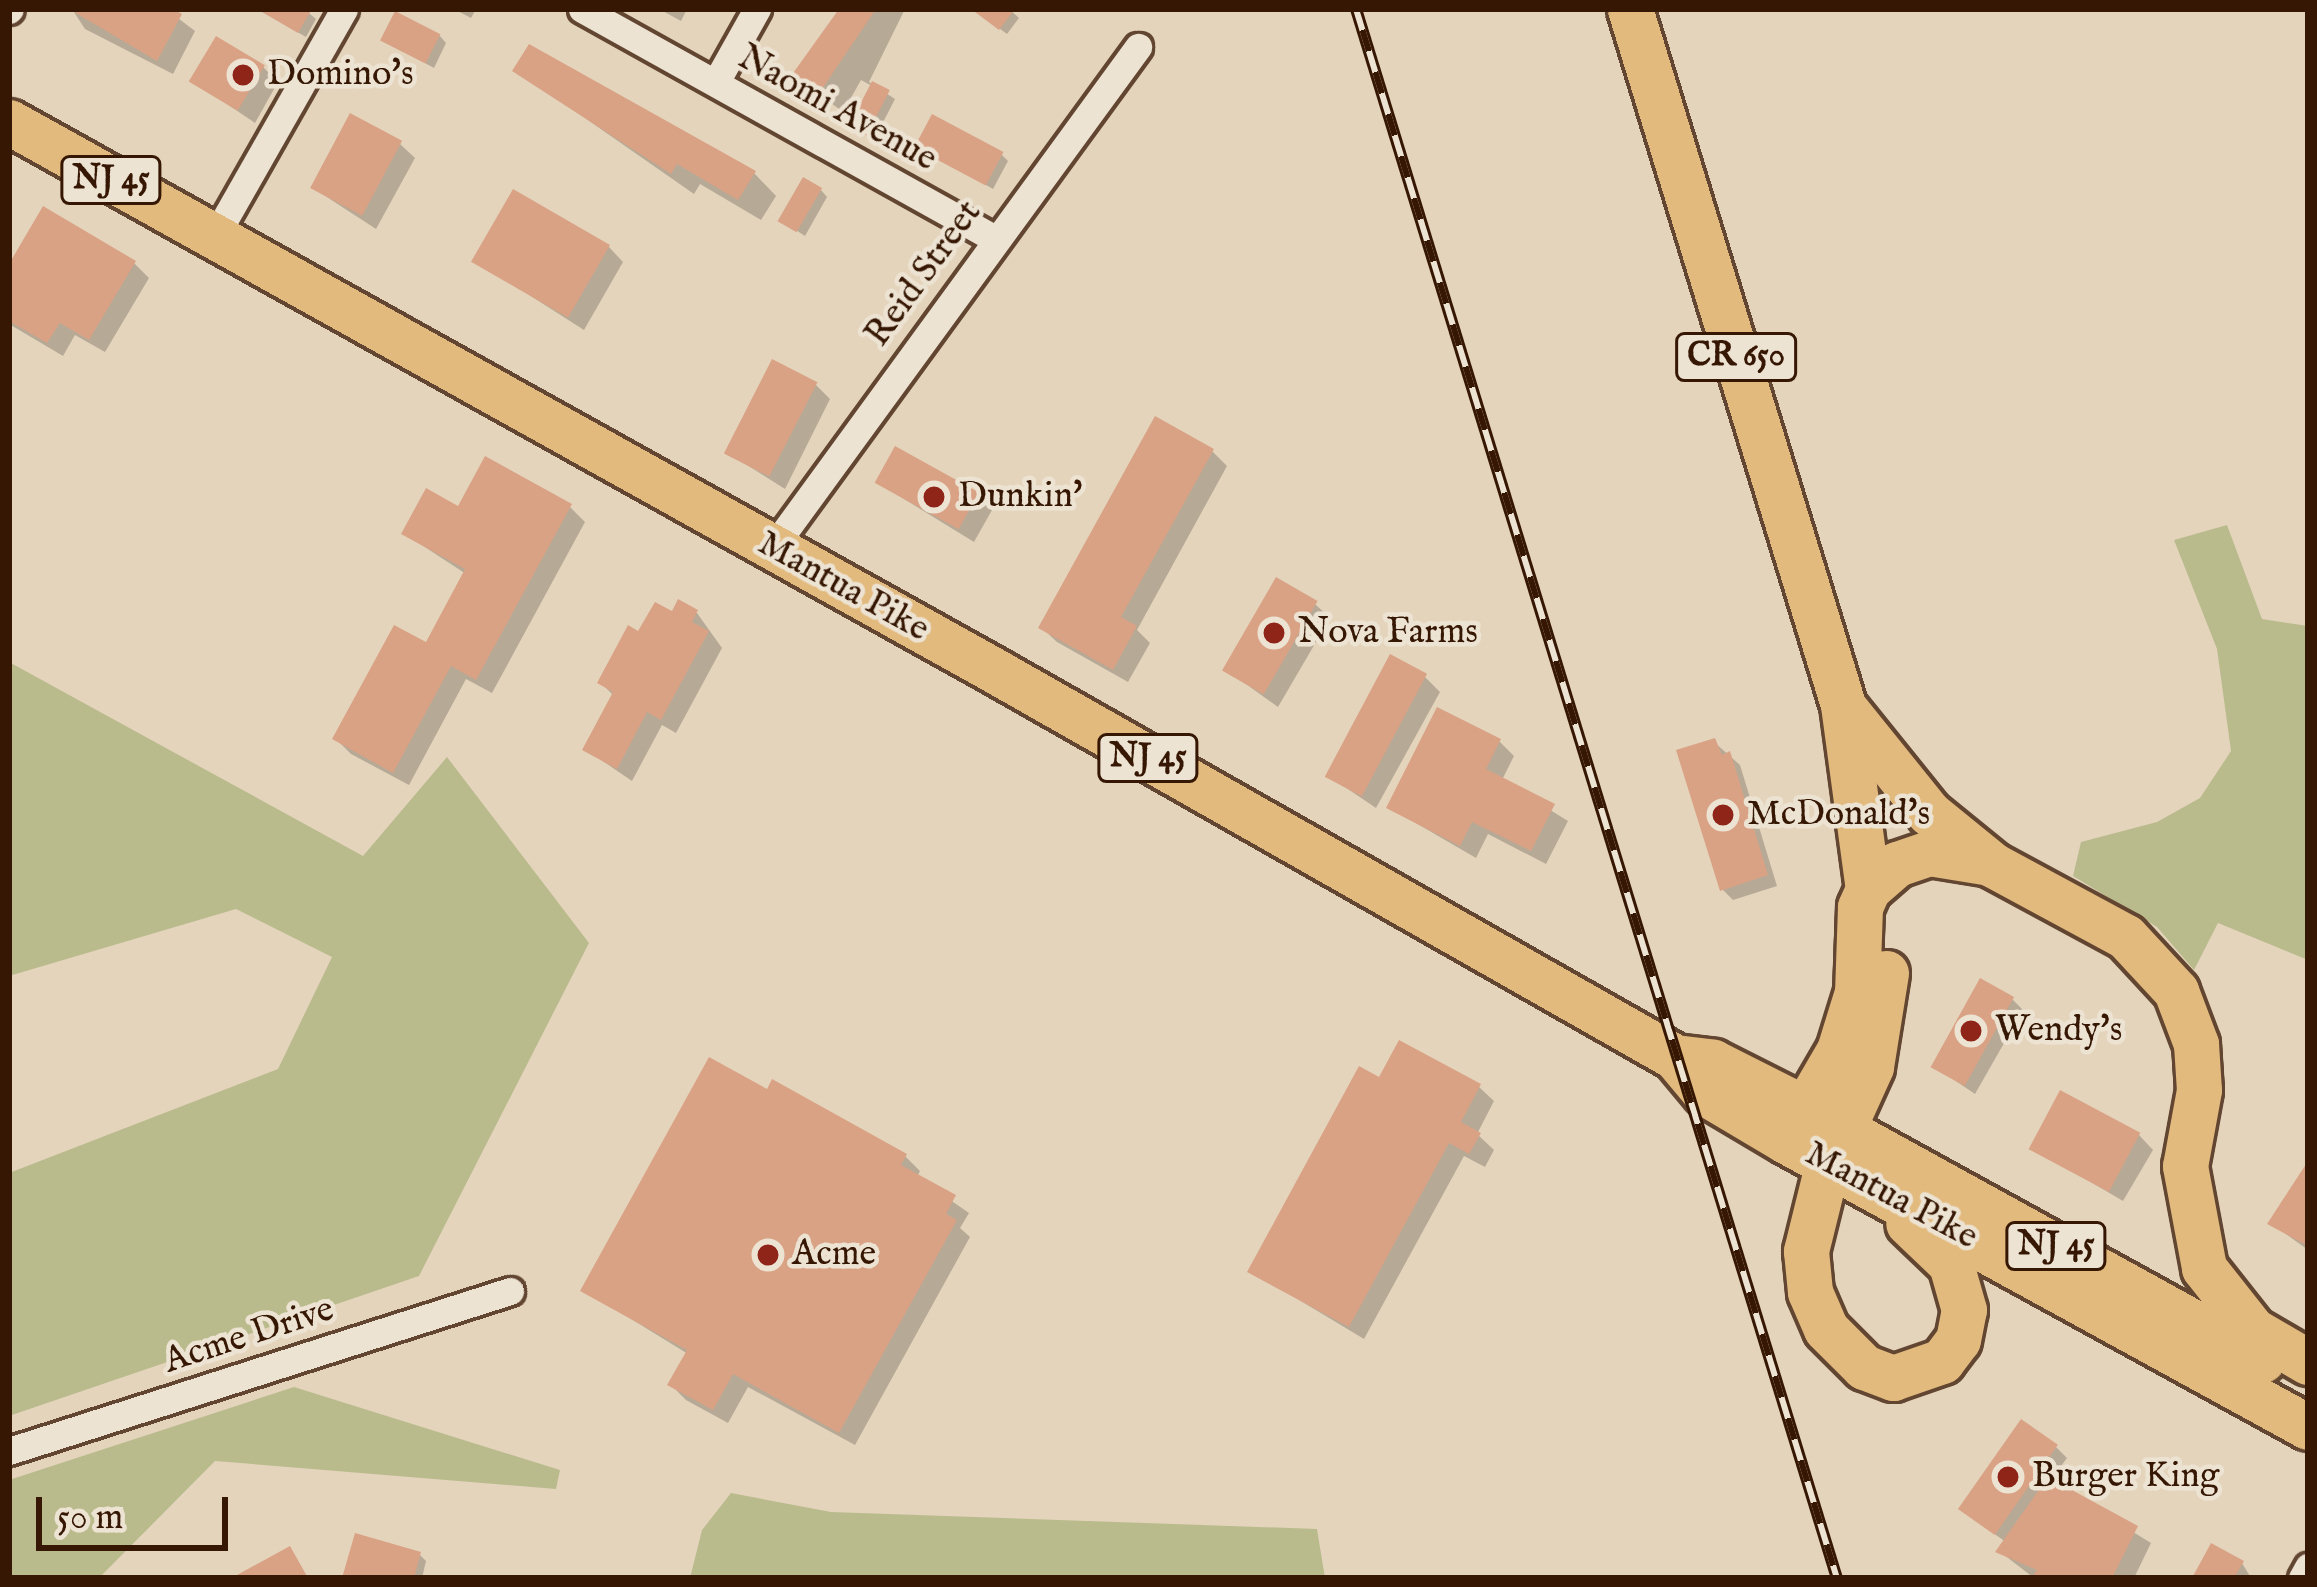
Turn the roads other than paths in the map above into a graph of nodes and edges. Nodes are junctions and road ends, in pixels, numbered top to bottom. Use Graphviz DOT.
graph roads {
  1 [pos="344,9"];
  2 [pos="582,9"];
  3 [pos="757,9"];
  4 [pos="1630,9"];
  5 [pos="1138,47"];
  6 [pos="716,82"];
  7 [pos="9,122"];
  8 [pos="214,238"];
  9 [pos="993,238"];
  10 [pos="774,546"];
  11 [pos="1843,705"];
  12 [pos="1993,865"];
  13 [pos="1868,889"];
  14 [pos="1795,1124"];
  15 [pos="1844,1158"];
  16 [pos="510,1291"];
  17 [pos="2308,1362"];
  18 [pos="2308,1385"];
  19 [pos="2308,1426"];
  20 [pos="9,1451"];
  21 [pos="2308,1567"];
  22 [pos="2302,1578"];
  1 -- 8 [label="street"];
  2 -- 6 [label="street, Naomi Avenue"];
  3 -- 6 [label="street"];
  4 -- 11 [label="main road, CR 650"];
  5 -- 9 [label="street, Reid Street"];
  6 -- 9 [label="street, Naomi Avenue"];
  7 -- 8 [label="main road, Mantua Pike / NJ 45"];
  8 -- 10 [label="main road, Mantua Pike / NJ 45"];
  9 -- 10 [label="street, Reid Street"];
  10 -- 14 [label="main road, Mantua Pike / NJ 45"];
  11 -- 12 [label="main road"];
  11 -- 13 [label="main road, CR 650"];
  12 -- 13 [label="main road"];
  12 -- 17 [label="main road"];
  13 -- 14 [label="main road, CR 650"];
  13 -- 15 [label="main road, CR 650"];
  14 -- 15 [label="main road, Mantua Pike / NJ 45"];
  15 -- 18 [label="main road, Mantua Pike / NJ 45"];
  15 -- 19 [label="main road, Mantua Pike / NJ 45"];
  16 -- 20 [label="street, Acme Drive"];
  21 -- 22 [label="street"];
}
